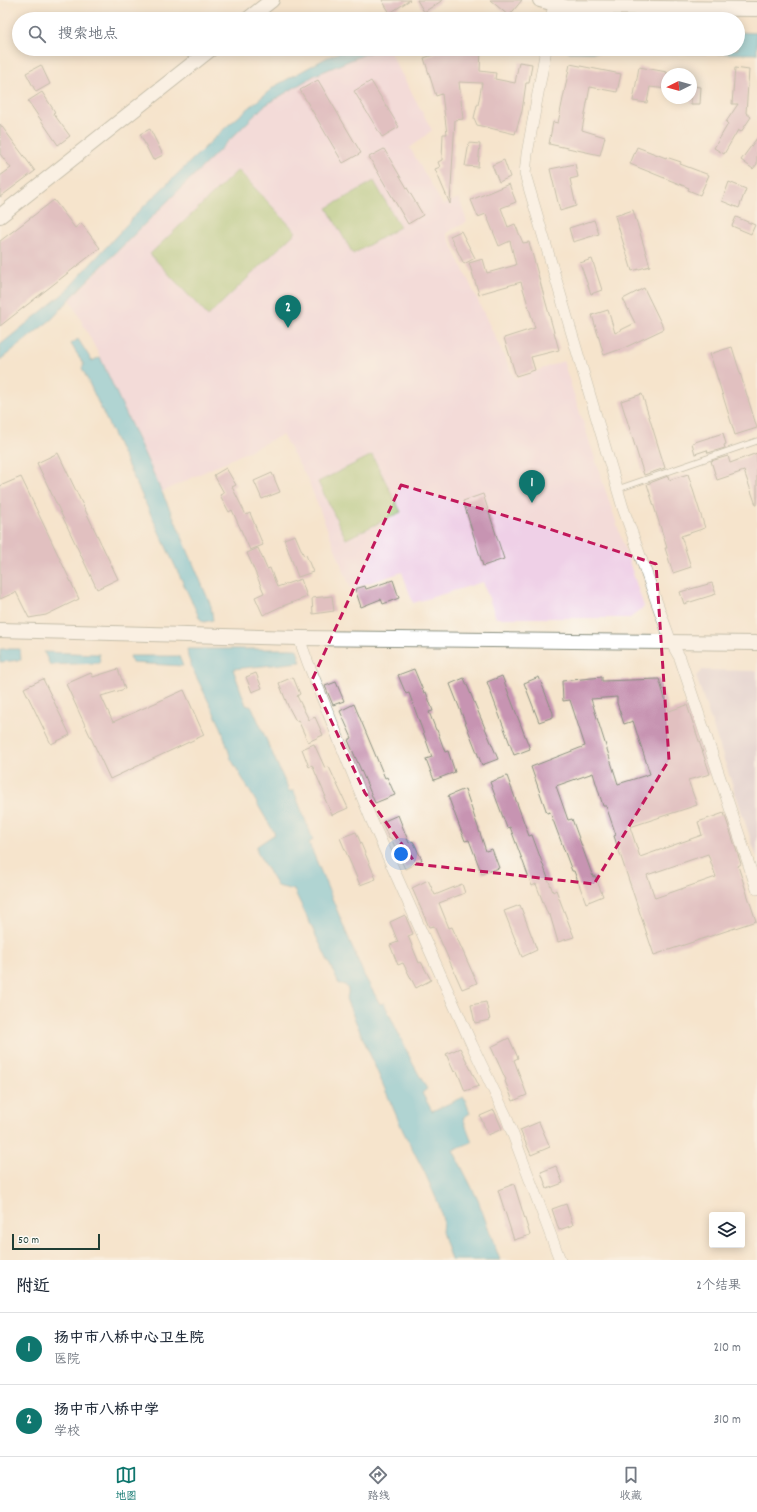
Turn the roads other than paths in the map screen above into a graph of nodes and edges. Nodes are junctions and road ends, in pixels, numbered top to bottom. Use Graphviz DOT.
graph roads {
  1 [pos="272,0"];
  2 [pos="540,0"];
  3 [pos="555,2"];
  4 [pos="737,4"];
  5 [pos="757,9"];
  6 [pos="257,12"];
  7 [pos="553,12"];
  8 [pos="202,56"];
  9 [pos="545,56"];
  10 [pos="0,216"];
  11 [pos="757,441"];
  12 [pos="618,489"];
  13 [pos="0,630"];
  14 [pos="299,638"];
  15 [pos="671,642"];
  16 [pos="757,643"];
  17 [pos="757,889"];
  18 [pos="560,1260"];
  1 -- 6 [label="street"];
  2 -- 3 [label="street"];
  3 -- 4 [label="street"];
  3 -- 7 [label="street"];
  4 -- 5 [label="street"];
  8 -- 10 [label="street"];
  9 -- 12 [label="street"];
  11 -- 12 [label="lane"];
  12 -- 15 [label="street"];
  13 -- 14 [label="street"];
  14 -- 15 [label="street"];
  14 -- 18 [label="street"];
  15 -- 16 [label="street"];
  15 -- 17 [label="street"];
}
